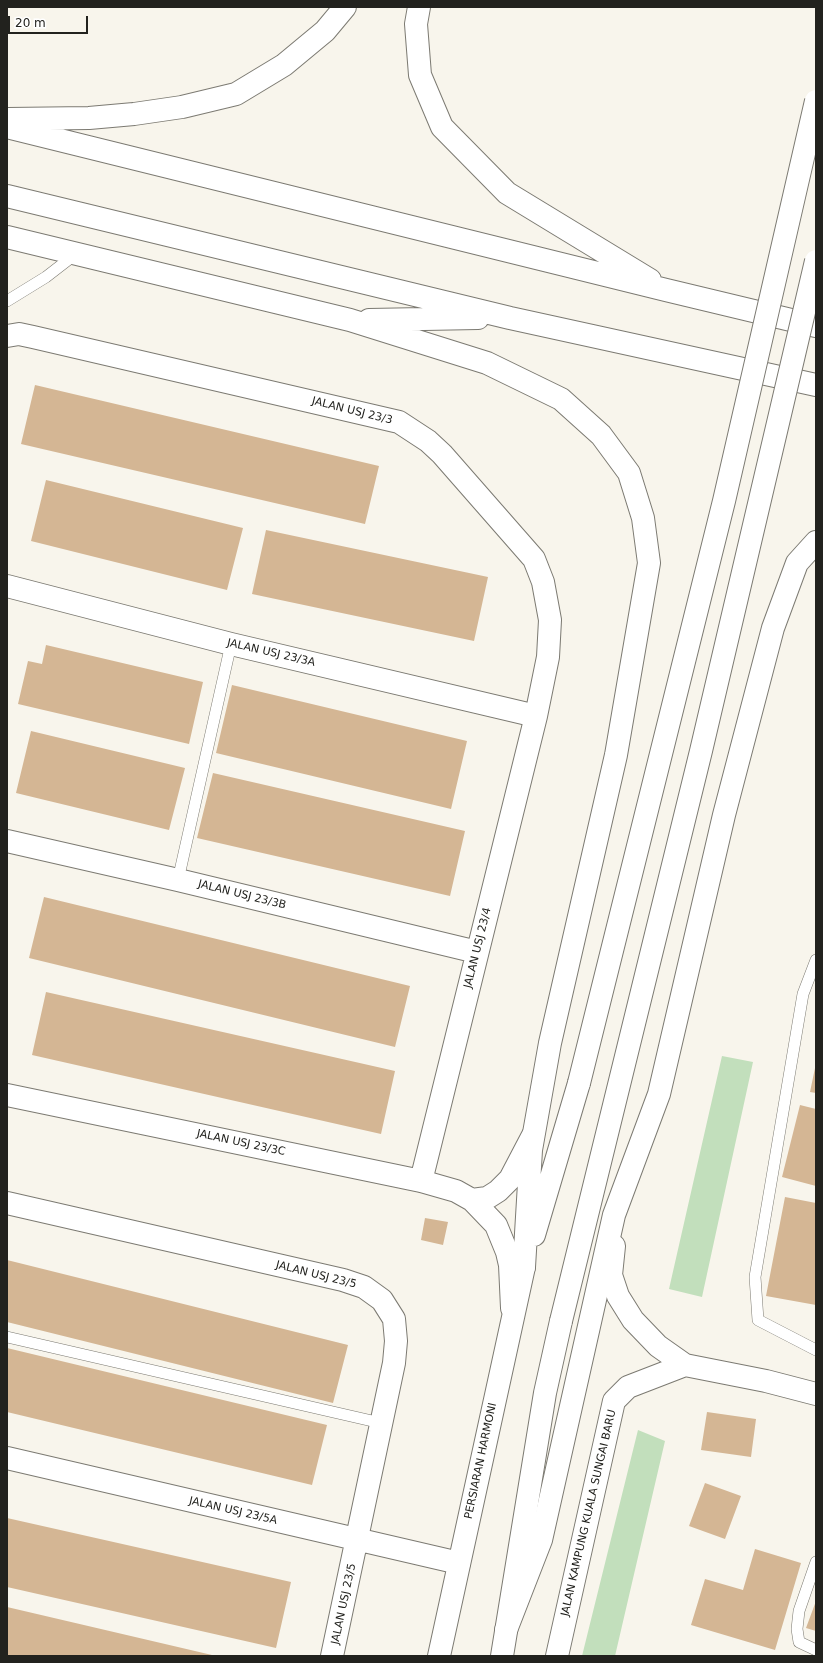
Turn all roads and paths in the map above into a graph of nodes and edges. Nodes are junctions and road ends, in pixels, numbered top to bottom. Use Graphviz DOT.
graph roads {
  1 [pos="345,7"];
  2 [pos="419,7"];
  3 [pos="816,101"];
  4 [pos="7,119"];
  5 [pos="7,127"];
  6 [pos="7,196"];
  7 [pos="7,236"];
  8 [pos="77,252"];
  9 [pos="816,260"];
  10 [pos="666,290"];
  11 [pos="7,301"];
  12 [pos="510,318"];
  13 [pos="350,320"];
  14 [pos="816,326"];
  15 [pos="7,336"];
  16 [pos="816,385"];
  17 [pos="816,542"];
  18 [pos="7,586"];
  19 [pos="231,644"];
  20 [pos="536,716"];
  21 [pos="7,841"];
  22 [pos="178,880"];
  23 [pos="477,952"];
  24 [pos="816,960"];
  25 [pos="7,1095"];
  26 [pos="535,1131"];
  27 [pos="421,1181"];
  28 [pos="472,1200"];
  29 [pos="7,1203"];
  30 [pos="614,1215"];
  31 [pos="524,1267"];
  32 [pos="512,1317"];
  33 [pos="7,1337"];
  34 [pos="816,1350"];
  35 [pos="685,1365"];
  36 [pos="807,1392"];
  37 [pos="382,1422"];
  38 [pos="7,1458"];
  39 [pos="357,1540"];
  40 [pos="459,1562"];
  41 [pos="816,1562"];
  42 [pos="506,1630"];
  43 [pos="816,1650"];
  44 [pos="332,1656"];
  45 [pos="439,1656"];
  46 [pos="502,1656"];
  47 [pos="557,1656"];
  1 -- 4 [label="main road"];
  2 -- 10 [label="main road"];
  3 -- 31 [label="main road, bridge"];
  5 -- 10 [label="main road"];
  6 -- 12 [label="main road"];
  7 -- 8 [label="main road"];
  8 -- 11 [label="lane"];
  8 -- 13 [label="main road"];
  9 -- 42 [label="main road, bridge"];
  10 -- 14 [label="main road"];
  12 -- 13 [label="main road"];
  12 -- 16 [label="main road"];
  13 -- 26 [label="main road"];
  15 -- 20 [label="main road, JALAN USJ 23/3"];
  17 -- 30 [label="main road"];
  18 -- 19 [label="main road, JALAN USJ 23/3A"];
  19 -- 20 [label="main road, JALAN USJ 23/3A"];
  19 -- 22 [label="lane"];
  20 -- 23 [label="main road, JALAN USJ 23/4"];
  21 -- 22 [label="main road, JALAN USJ 23/3B"];
  22 -- 23 [label="main road, JALAN USJ 23/3B"];
  23 -- 27 [label="main road, JALAN USJ 23/4"];
  24 -- 34 [label="lane"];
  25 -- 27 [label="main road, JALAN USJ 23/3C"];
  26 -- 28 [label="main road"];
  26 -- 31 [label="main road"];
  27 -- 28 [label="main road, JALAN USJ 23/3C"];
  28 -- 32 [label="main road, JALAN USJ 23/3C"];
  29 -- 37 [label="main road, JALAN USJ 23/5"];
  30 -- 35 [label="main road"];
  30 -- 42 [label="main road"];
  31 -- 32 [label="main road, PERSIARAN HARMONI"];
  32 -- 40 [label="main road, PERSIARAN HARMONI"];
  33 -- 37 [label="lane"];
  35 -- 36 [label="main road"];
  35 -- 47 [label="main road, JALAN KAMPUNG KUALA SUNGAI BARU"];
  37 -- 39 [label="main road, JALAN USJ 23/5"];
  38 -- 39 [label="main road, JALAN USJ 23/5A"];
  39 -- 40 [label="main road, JALAN USJ 23/5A"];
  39 -- 44 [label="main road, JALAN USJ 23/5"];
  40 -- 45 [label="main road, PERSIARAN HARMONI"];
  41 -- 43 [label="lane"];
  42 -- 46 [label="main road"];
}
